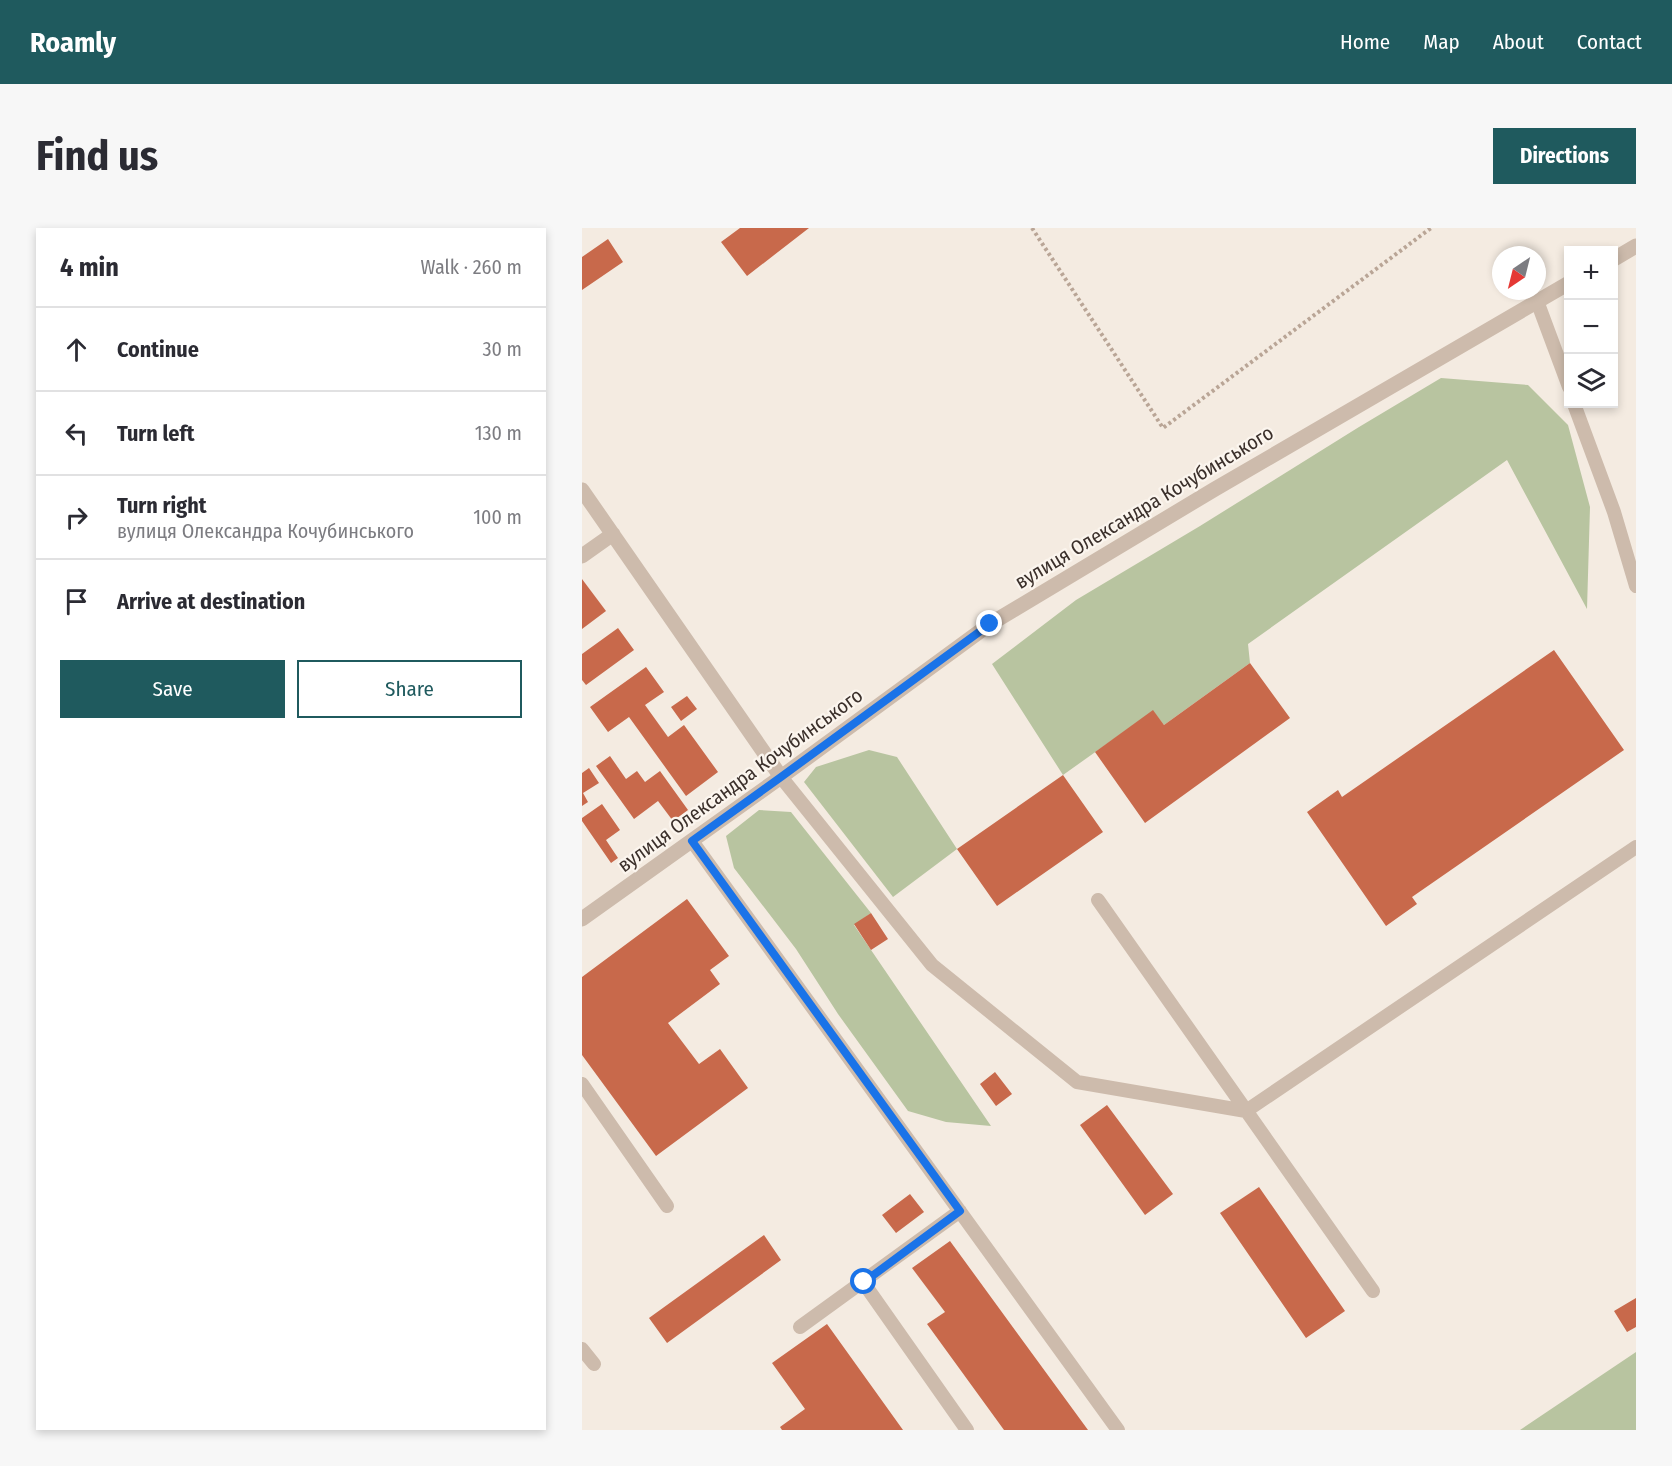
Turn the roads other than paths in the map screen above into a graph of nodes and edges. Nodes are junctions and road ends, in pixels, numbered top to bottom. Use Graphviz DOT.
graph roads {
  1 [pos="1636,246"];
  2 [pos="1618,257"];
  3 [pos="1564,287"];
  4 [pos="1537,301"];
  5 [pos="1564,374"];
  6 [pos="1575,408"];
  7 [pos="582,490"];
  8 [pos="613,534"];
  9 [pos="582,556"];
  10 [pos="1636,586"];
  11 [pos="781,777"];
  12 [pos="692,841"];
  13 [pos="1636,847"];
  14 [pos="1098,900"];
  15 [pos="582,919"];
  16 [pos="582,1084"];
  17 [pos="1246,1111"];
  18 [pos="667,1206"];
  19 [pos="960,1211"];
  20 [pos="864,1282"];
  21 [pos="1373,1291"];
  22 [pos="800,1327"];
  23 [pos="582,1349"];
  24 [pos="594,1364"];
  25 [pos="967,1430"];
  26 [pos="1118,1430"];
  1 -- 2 [label="street"];
  3 -- 4 [label="street, вулиця Олександра Кочубинського"];
  4 -- 5 [label="lane"];
  4 -- 11 [label="street, вулиця Олександра Кочубинського"];
  6 -- 10 [label="lane"];
  7 -- 8 [label="street"];
  8 -- 9 [label="street"];
  8 -- 11 [label="street"];
  11 -- 12 [label="street, вулиця Олександра Кочубинського"];
  11 -- 17 [label="lane"];
  12 -- 15 [label="street, вулиця Олександра Кочубинського"];
  12 -- 19 [label="lane"];
  13 -- 17 [label="lane"];
  14 -- 17 [label="lane"];
  16 -- 18 [label="lane"];
  17 -- 21 [label="lane"];
  19 -- 20 [label="lane"];
  19 -- 26 [label="lane"];
  20 -- 22 [label="lane"];
  20 -- 25 [label="lane"];
  23 -- 24 [label="lane"];
}
